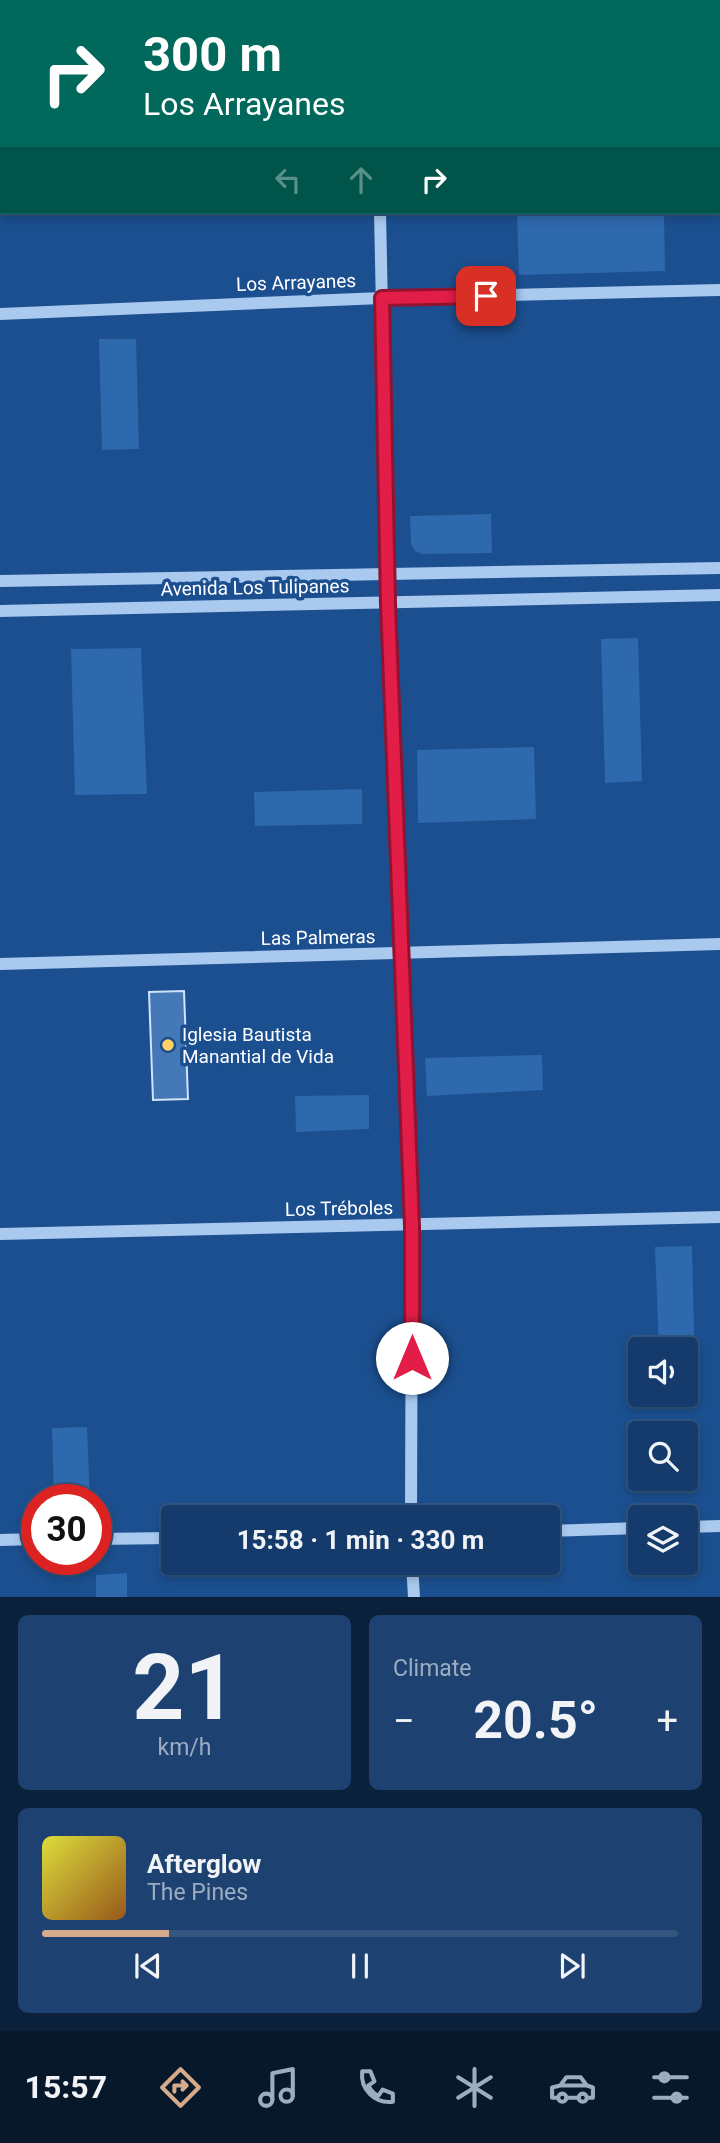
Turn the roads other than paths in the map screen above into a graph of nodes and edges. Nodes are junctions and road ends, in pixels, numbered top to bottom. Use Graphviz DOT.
graph roads {
  1 [pos="380,214"];
  2 [pos="720,290"];
  3 [pos="382,298"];
  4 [pos="0,314"];
  5 [pos="720,568"];
  6 [pos="387,573"];
  7 [pos="0,581"];
  8 [pos="720,595"];
  9 [pos="388,604"];
  10 [pos="0,611"];
  11 [pos="720,944"];
  12 [pos="399,954"];
  13 [pos="0,964"];
  14 [pos="720,1217"];
  15 [pos="412,1226"];
  16 [pos="0,1234"];
  17 [pos="411,1505"];
  18 [pos="720,1526"];
  19 [pos="698,1527"];
  20 [pos="628,1528"];
  21 [pos="560,1531"];
  22 [pos="161,1538"];
  23 [pos="21,1539"];
  24 [pos="112,1539"];
  25 [pos="0,1540"];
  26 [pos="413,1575"];
  27 [pos="414,1597"];
  1 -- 3 [label="street"];
  2 -- 3 [label="street, Los Arrayanes"];
  3 -- 4 [label="street, Los Arrayanes"];
  3 -- 6 [label="street"];
  5 -- 6 [label="street, Avenida Los Tulipanes"];
  6 -- 7 [label="street, Avenida Los Tulipanes"];
  6 -- 9 [label="street"];
  8 -- 9 [label="street, Avenida Los Tulipanes"];
  9 -- 10 [label="street, Avenida Los Tulipanes"];
  9 -- 12 [label="street"];
  11 -- 12 [label="street, Las Palmeras"];
  12 -- 13 [label="street, Las Palmeras"];
  12 -- 15 [label="street"];
  14 -- 15 [label="street, Los Tréboles"];
  15 -- 16 [label="street, Los Tréboles"];
  15 -- 17 [label="street"];
  18 -- 19 [label="street"];
  20 -- 21 [label="street"];
  22 -- 24 [label="street"];
  23 -- 25 [label="street"];
  26 -- 27 [label="street"];
}
